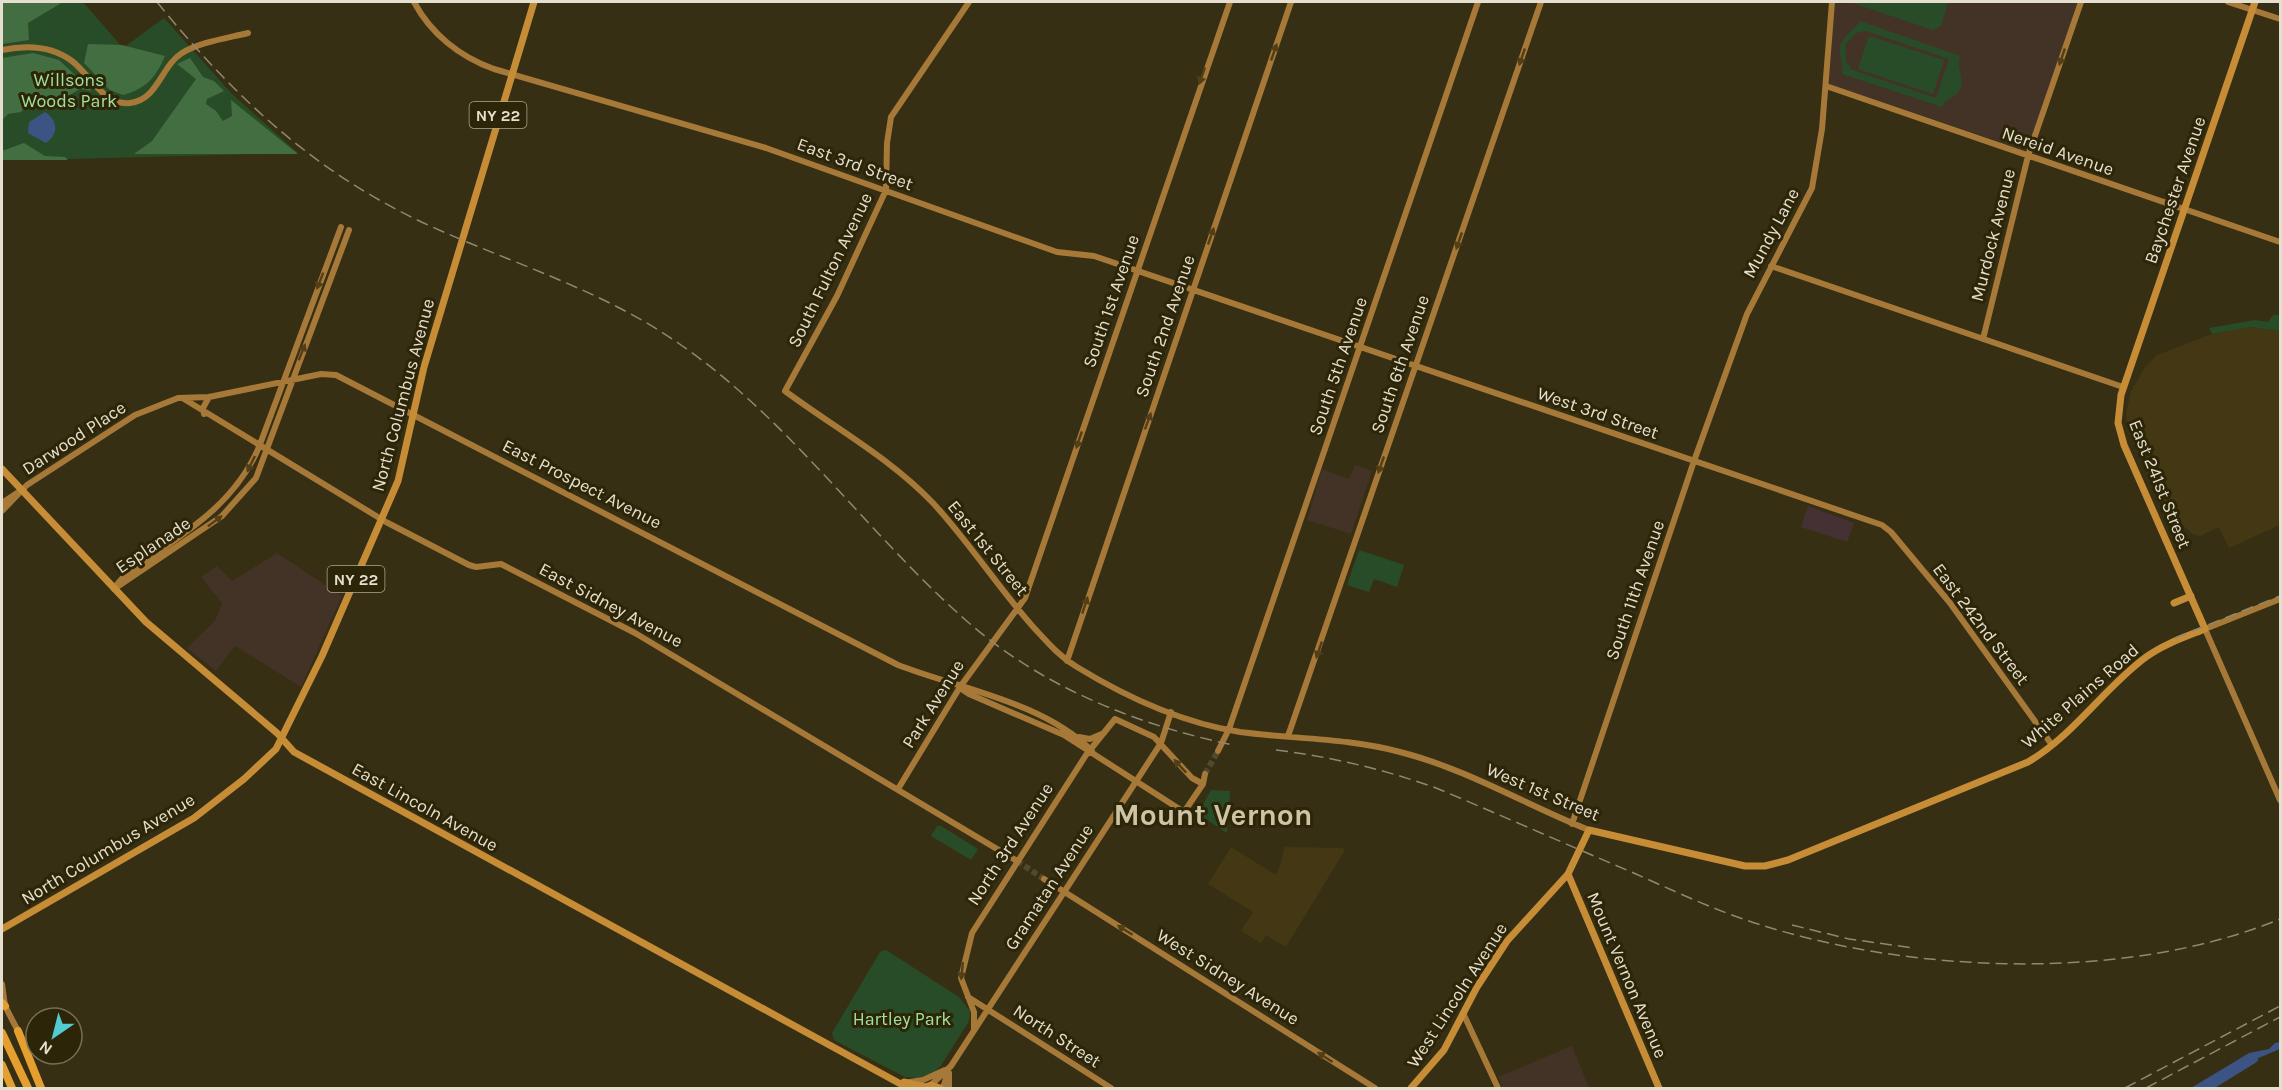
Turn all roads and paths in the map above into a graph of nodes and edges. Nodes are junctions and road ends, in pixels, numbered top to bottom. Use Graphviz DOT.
graph roads {
  1 [pos="414,2"];
  2 [pos="534,2"];
  3 [pos="969,2"];
  4 [pos="1230,2"];
  5 [pos="1291,2"];
  6 [pos="1478,2"];
  7 [pos="1541,2"];
  8 [pos="1832,2"];
  9 [pos="2081,2"];
  10 [pos="2228,2"];
  11 [pos="2255,2"];
  12 [pos="2252,10"];
  13 [pos="2280,19"];
  14 [pos="248,33"];
  15 [pos="2,50"];
  16 [pos="510,75"];
  17 [pos="1826,86"];
  18 [pos="2028,156"];
  19 [pos="886,190"];
  20 [pos="2184,210"];
  21 [pos="341,227"];
  22 [pos="349,230"];
  23 [pos="2280,242"];
  24 [pos="1771,266"];
  25 [pos="1137,271"];
  26 [pos="1193,290"];
  27 [pos="1305,328"];
  28 [pos="1983,339"];
  29 [pos="1360,347"];
  30 [pos="1416,366"];
  31 [pos="1728,366"];
  32 [pos="291,380"];
  33 [pos="282,382"];
  34 [pos="2123,387"];
  35 [pos="785,391"];
  36 [pos="209,397"];
  37 [pos="181,399"];
  38 [pos="204,414"];
  39 [pos="414,414"];
  40 [pos="260,447"];
  41 [pos="267,452"];
  42 [pos="1694,461"];
  43 [pos="2,469"];
  44 [pos="21,491"];
  45 [pos="2,503"];
  46 [pos="2,511"];
  47 [pos="382,520"];
  48 [pos="1882,525"];
  49 [pos="114,589"];
  50 [pos="2191,596"];
  51 [pos="2280,598"];
  52 [pos="2174,603"];
  53 [pos="1015,611"];
  54 [pos="2205,629"];
  55 [pos="996,636"];
  56 [pos="1067,661"];
  57 [pos="971,671"];
  58 [pos="960,687"];
  59 [pos="981,692"];
  60 [pos="1169,717"];
  61 [pos="1104,733"];
  62 [pos="1076,736"];
  63 [pos="1288,736"];
  64 [pos="282,739"];
  65 [pos="1224,740"];
  66 [pos="1161,743"];
  67 [pos="2052,745"];
  68 [pos="1092,751"];
  69 [pos="1205,774"];
  70 [pos="1136,781"];
  71 [pos="1203,784"];
  72 [pos="898,789"];
  73 [pos="1966,789"];
  74 [pos="2280,800"];
  75 [pos="1572,824"];
  76 [pos="1588,834"];
  77 [pos="1017,861"];
  78 [pos="1569,874"];
  79 [pos="1044,879"];
  80 [pos="1063,892"];
  81 [pos="2,930"];
  82 [pos="2,984"];
  83 [pos="968,997"];
  84 [pos="3,1004"];
  85 [pos="988,1009"];
  86 [pos="1463,1013"];
  87 [pos="974,1030"];
  88 [pos="18,1031"];
  89 [pos="2,1033"];
  90 [pos="2,1065"];
  91 [pos="950,1068"];
  92 [pos="904,1084"];
  93 [pos="926,1087"];
  94 [pos="12,1089"];
  95 [pos="28,1089"];
  96 [pos="41,1089"];
  97 [pos="942,1089"];
  98 [pos="949,1089"];
  99 [pos="1111,1089"];
  100 [pos="1375,1089"];
  101 [pos="1411,1089"];
  102 [pos="1497,1089"];
  103 [pos="1659,1089"];
  1 -- 16 [label="street, East 3rd Street"];
  2 -- 16 [label="main road, NY 22"];
  3 -- 19 [label="street, South Fulton Avenue"];
  4 -- 25 [label="street, South 1st Avenue, one-way"];
  26 -- 5 [label="street, South 2nd Avenue, one-way"];
  6 -- 29 [label="street, South 5th Avenue"];
  7 -- 30 [label="street, South 6th Avenue, one-way"];
  8 -- 17 [label="street, Mundy Lane"];
  9 -- 18 [label="street, Murdock Avenue, one-way"];
  10 -- 12 [label="street"];
  11 -- 12 [label="main road, Baychester Avenue"];
  12 -- 13 [label="street"];
  12 -- 20 [label="main road, Baychester Avenue"];
  14 -- 15 [label="street"];
  16 -- 19 [label="street, East 3rd Street"];
  16 -- 39 [label="main road, North Columbus Avenue / NY 22"];
  17 -- 18 [label="street, Nereid Avenue"];
  17 -- 24 [label="street, Mundy Lane"];
  18 -- 20 [label="street, Nereid Avenue"];
  18 -- 28 [label="street, Murdock Avenue"];
  19 -- 25 [label="street, East 3rd Street"];
  19 -- 35 [label="street, South Fulton Avenue"];
  20 -- 23 [label="street, Nereid Avenue"];
  20 -- 34 [label="main road, Baychester Avenue"];
  21 -- 33 [label="street, Esplanade, one-way"];
  32 -- 22 [label="street, Esplanade, one-way"];
  24 -- 28 [label="street"];
  24 -- 31 [label="street, Mundy Lane"];
  25 -- 26 [label="street, East 3rd Street"];
  25 -- 53 [label="street, South 1st Avenue, one-way"];
  26 -- 27 [label="street, East 3rd Street"];
  56 -- 26 [label="street, South 2nd Avenue, one-way"];
  27 -- 29 [label="street, West 3rd Street"];
  28 -- 34 [label="street"];
  29 -- 30 [label="street, West 3rd Street"];
  29 -- 65 [label="street, South 5th Avenue"];
  30 -- 42 [label="street, West 3rd Street"];
  30 -- 63 [label="street, South 6th Avenue, one-way"];
  31 -- 42 [label="street, South 11th Avenue"];
  32 -- 33 [label="street, East Prospect Avenue"];
  32 -- 39 [label="street, East Prospect Avenue"];
  32 -- 41 [label="street, Esplanade"];
  33 -- 36 [label="street, East Prospect Avenue"];
  33 -- 40 [label="street, Esplanade"];
  34 -- 50 [label="main road, East 241st Street"];
  35 -- 53 [label="street, East 1st Street"];
  36 -- 37 [label="street, East Prospect Avenue"];
  36 -- 38 [label="street"];
  37 -- 38 [label="street, East Sidney Avenue"];
  37 -- 44 [label="street, Darwood Place"];
  38 -- 40 [label="street, East Sidney Avenue"];
  39 -- 47 [label="main road, North Columbus Avenue / NY 22"];
  39 -- 58 [label="street, East Prospect Avenue"];
  40 -- 41 [label="street, East Sidney Avenue"];
  40 -- 49 [label="street, Esplanade, one-way"];
  41 -- 47 [label="street, East Sidney Avenue"];
  49 -- 41 [label="street, Esplanade, one-way"];
  42 -- 48 [label="street, West 3rd Street"];
  42 -- 75 [label="street, South 11th Avenue"];
  43 -- 44 [label="main road, East Lincoln Avenue"];
  44 -- 45 [label="street"];
  44 -- 46 [label="street"];
  44 -- 49 [label="main road, East Lincoln Avenue"];
  47 -- 64 [label="main road, North Columbus Avenue / NY 22"];
  47 -- 72 [label="street, East Sidney Avenue"];
  48 -- 67 [label="street, East 242nd Street"];
  49 -- 64 [label="main road, East Lincoln Avenue"];
  50 -- 52 [label="main road"];
  50 -- 54 [label="main road, East 241st Street"];
  51 -- 54 [label="street, White Plains Road"];
  53 -- 55 [label="street, South 1st Avenue"];
  53 -- 56 [label="street, East 1st Street"];
  54 -- 67 [label="main road, White Plains Road"];
  54 -- 74 [label="street, East 241st Street"];
  55 -- 57 [label="street, Park Avenue"];
  56 -- 60 [label="street, East 1st Street"];
  57 -- 58 [label="street, Park Avenue"];
  57 -- 59 [label="street"];
  58 -- 59 [label="street, East Prospect Avenue"];
  58 -- 68 [label="street, East Prospect Avenue"];
  58 -- 72 [label="street, Park Avenue"];
  59 -- 62 [label="street, East Prospect Avenue"];
  60 -- 65 [label="street, West 1st Street"];
  60 -- 66 [label="street, Gramatan Avenue"];
  61 -- 62 [label="street"];
  61 -- 66 [label="street, North 3rd Avenue"];
  61 -- 68 [label="street, North 3rd Avenue"];
  62 -- 68 [label="street, East Prospect Avenue"];
  63 -- 65 [label="street, West 1st Street"];
  63 -- 75 [label="street, West 1st Street"];
  64 -- 81 [label="main road, North Columbus Avenue / NY 22"];
  64 -- 92 [label="main road, East Lincoln Avenue"];
  66 -- 70 [label="street, Gramatan Avenue"];
  71 -- 66 [label="street, one-way"];
  67 -- 73 [label="main road, White Plains Road"];
  68 -- 70 [label="street, East Prospect Avenue"];
  68 -- 77 [label="street, North 3rd Avenue"];
  69 -- 71 [label="street"];
  70 -- 71 [label="street, East Prospect Avenue"];
  70 -- 80 [label="street, Gramatan Avenue"];
  72 -- 77 [label="street, East Sidney Avenue"];
  73 -- 76 [label="main road, West 1st Street"];
  75 -- 76 [label="street, West 1st Street"];
  76 -- 78 [label="main road, West Lincoln Avenue"];
  77 -- 83 [label="street, North 3rd Avenue, one-way"];
  78 -- 86 [label="main road, West Lincoln Avenue"];
  78 -- 103 [label="main road, Mount Vernon Avenue"];
  79 -- 80 [label="street"];
  80 -- 85 [label="street, Gramatan Avenue"];
  100 -- 80 [label="street, West Sidney Avenue, one-way"];
  82 -- 84 [label="street"];
  83 -- 85 [label="street, North Street"];
  83 -- 87 [label="street, North 3rd Avenue"];
  84 -- 88 [label="street"];
  85 -- 87 [label="street, Gramatan Avenue"];
  85 -- 99 [label="street, North Street"];
  86 -- 101 [label="main road, West Lincoln Avenue"];
  86 -- 102 [label="street"];
  87 -- 91 [label="street, Gramatan Avenue"];
  88 -- 96 [label="highway"];
  89 -- 95 [label="highway"];
  90 -- 94 [label="highway"];
  91 -- 92 [label="street"];
  91 -- 93 [label="street, Gramatan Avenue"];
  91 -- 97 [label="street, Gramatan Avenue"];
  91 -- 98 [label="street"];
  92 -- 93 [label="main road, East Lincoln Avenue"];
  93 -- 97 [label="main road, East Lincoln Avenue"];
}
